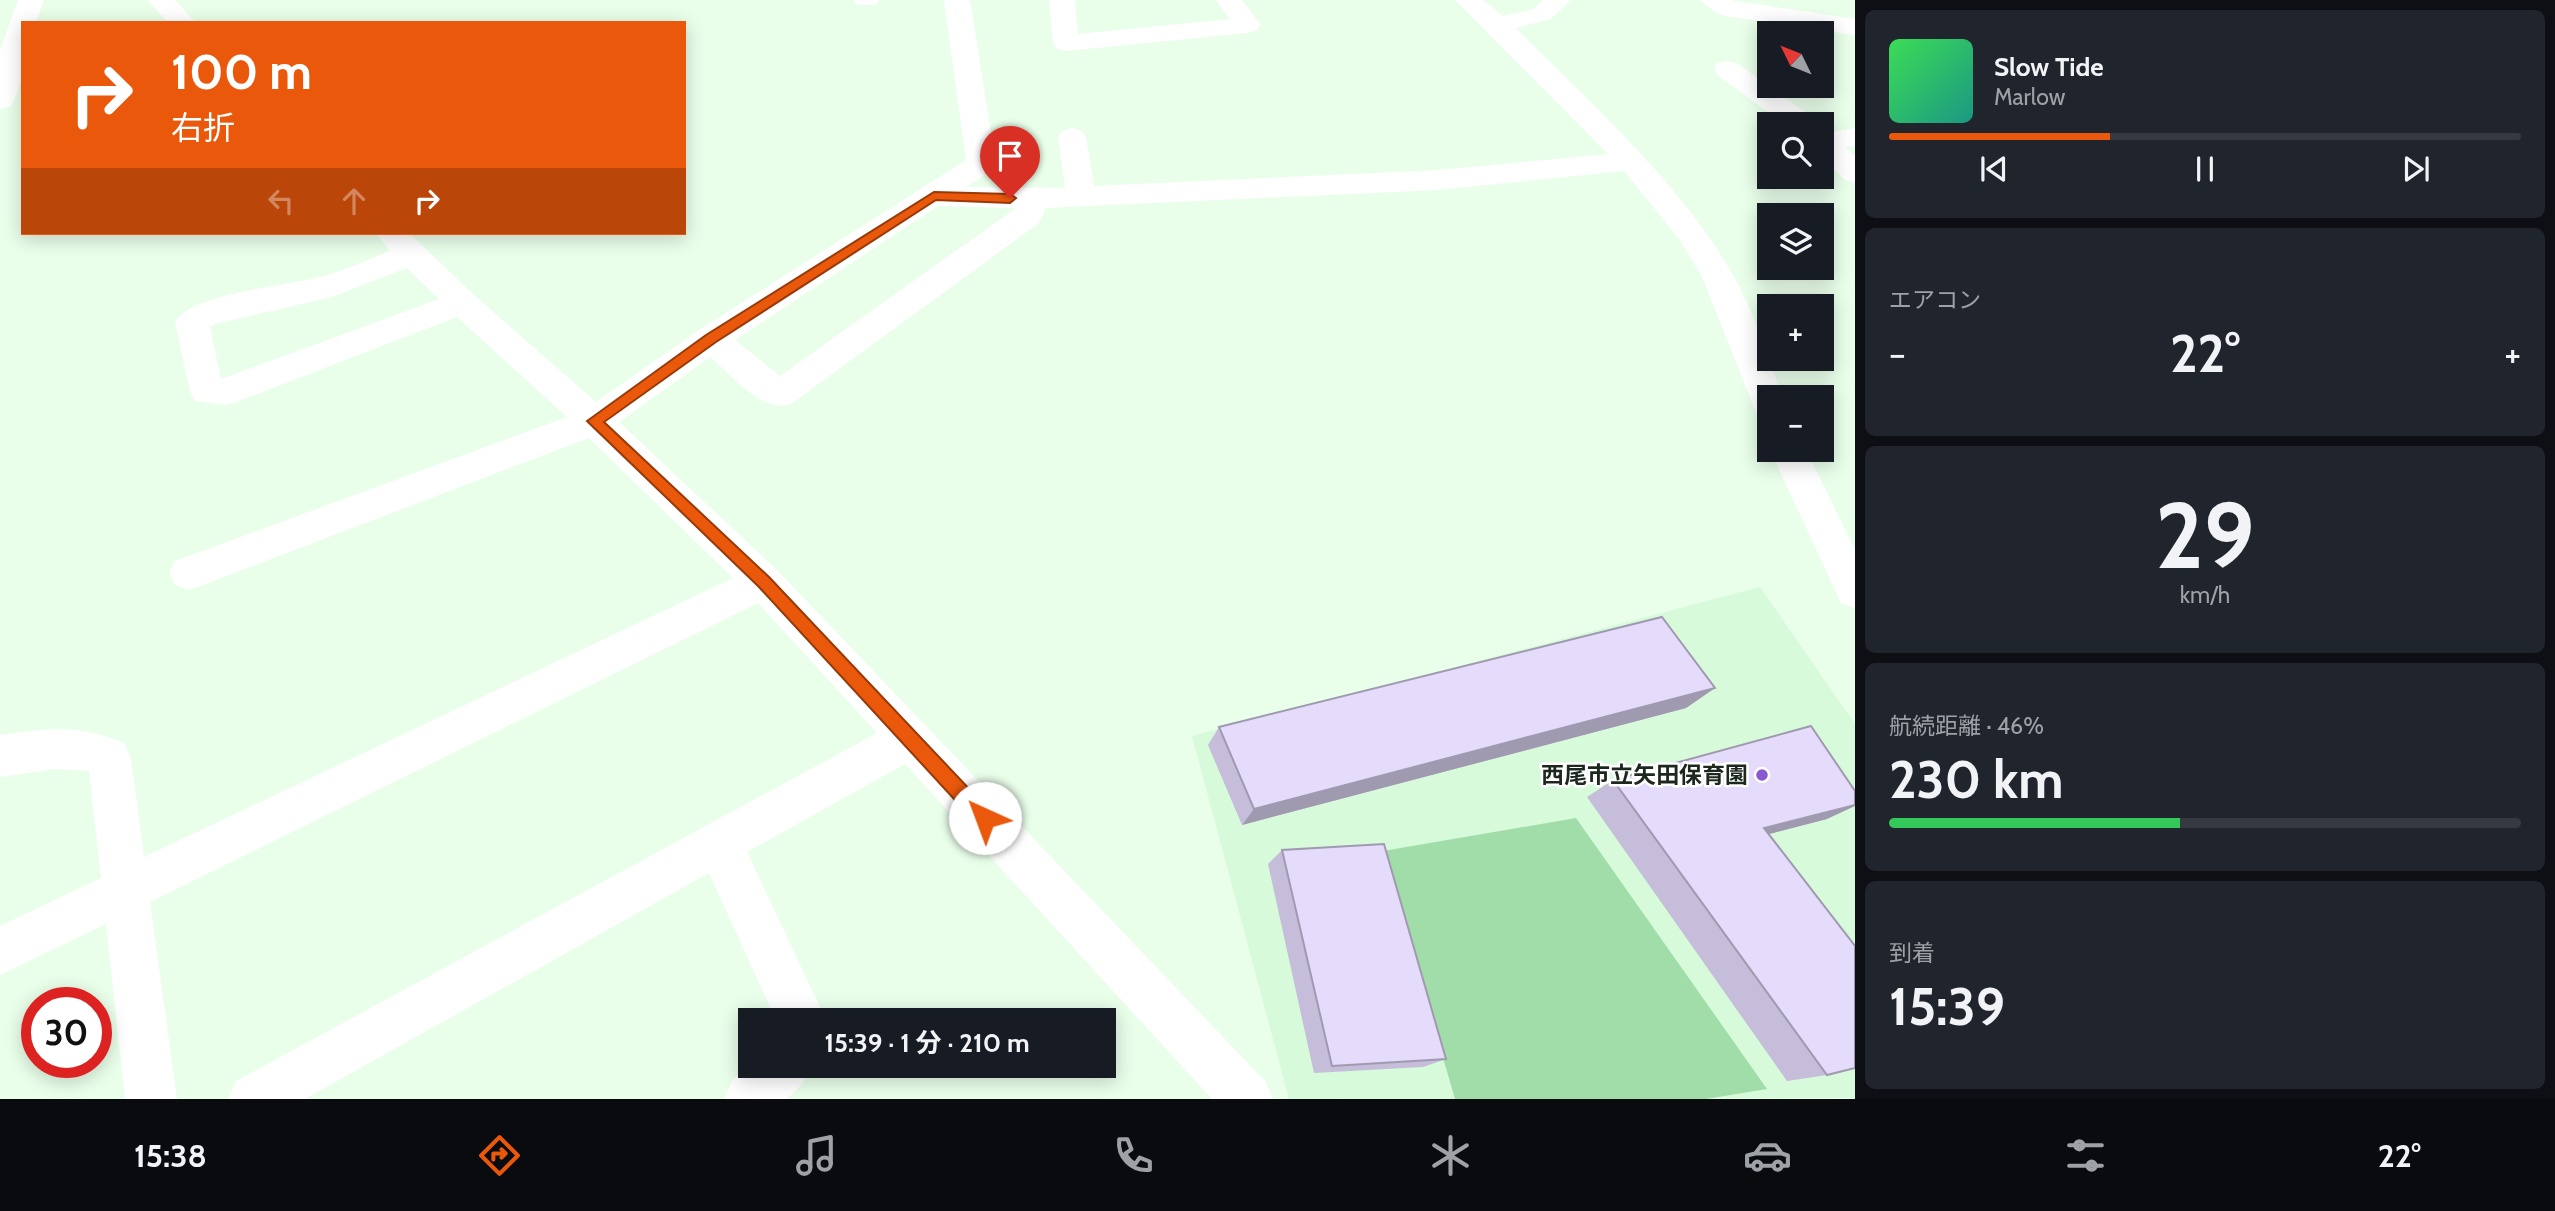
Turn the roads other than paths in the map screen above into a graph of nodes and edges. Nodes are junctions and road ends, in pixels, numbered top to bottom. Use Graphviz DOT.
graph roads {
  1 [pos="28,0"];
  2 [pos="161,0"];
  3 [pos="957,0"];
  4 [pos="1062,0"];
  5 [pos="1230,0"];
  6 [pos="1468,0"];
  7 [pos="1558,0"];
  8 [pos="1713,0"];
  9 [pos="0,3"];
  10 [pos="0,11"];
  11 [pos="22,21"];
  12 [pos="181,21"];
  13 [pos="21,24"];
  14 [pos="1497,25"];
  15 [pos="1855,27"];
  16 [pos="1727,69"];
  17 [pos="0,101"];
  18 [pos="1786,112"];
  19 [pos="1072,137"];
  20 [pos="1835,139"];
  21 [pos="1630,161"];
  22 [pos="1855,173"];
  23 [pos="934,196"];
  24 [pos="1081,198"];
  25 [pos="1035,199"];
  26 [pos="402,243"];
  27 [pos="462,303"];
  28 [pos="711,339"];
  29 [pos="1761,385"];
  30 [pos="594,421"];
  31 [pos="1794,462"];
  32 [pos="189,573"];
  33 [pos="763,582"];
  34 [pos="1855,591"];
  35 [pos="910,738"];
  36 [pos="0,756"];
  37 [pos="719,843"];
  38 [pos="125,890"];
  39 [pos="0,951"];
  40 [pos="795,1008"];
  41 [pos="772,1078"];
  42 [pos="150,1099"];
  43 [pos="254,1099"];
  44 [pos="750,1099"];
  45 [pos="1247,1099"];
  1 -- 9 [label="street"];
  1 -- 10 [label="street"];
  1 -- 11 [label="street"];
  2 -- 12 [label="street"];
  3 -- 23 [label="street"];
  4 -- 5 [label="street"];
  6 -- 14 [label="street"];
  7 -- 14 [label="street"];
  8 -- 15 [label="street"];
  13 -- 17 [label="street"];
  14 -- 21 [label="street"];
  16 -- 18 [label="street"];
  19 -- 24 [label="street"];
  20 -- 22 [label="street"];
  21 -- 24 [label="street"];
  21 -- 29 [label="street"];
  23 -- 25 [label="street"];
  23 -- 28 [label="street"];
  24 -- 25 [label="street"];
  25 -- 28 [label="street"];
  26 -- 27 [label="street"];
  26 -- 27 [label="street"];
  27 -- 30 [label="street"];
  28 -- 30 [label="street"];
  30 -- 32 [label="street"];
  30 -- 33 [label="street"];
  31 -- 34 [label="street"];
  33 -- 35 [label="street"];
  33 -- 38 [label="street"];
  35 -- 37 [label="street"];
  35 -- 45 [label="street"];
  36 -- 38 [label="street"];
  37 -- 40 [label="street"];
  37 -- 43 [label="street"];
  38 -- 39 [label="street"];
  38 -- 42 [label="street"];
  41 -- 44 [label="street"];
}
